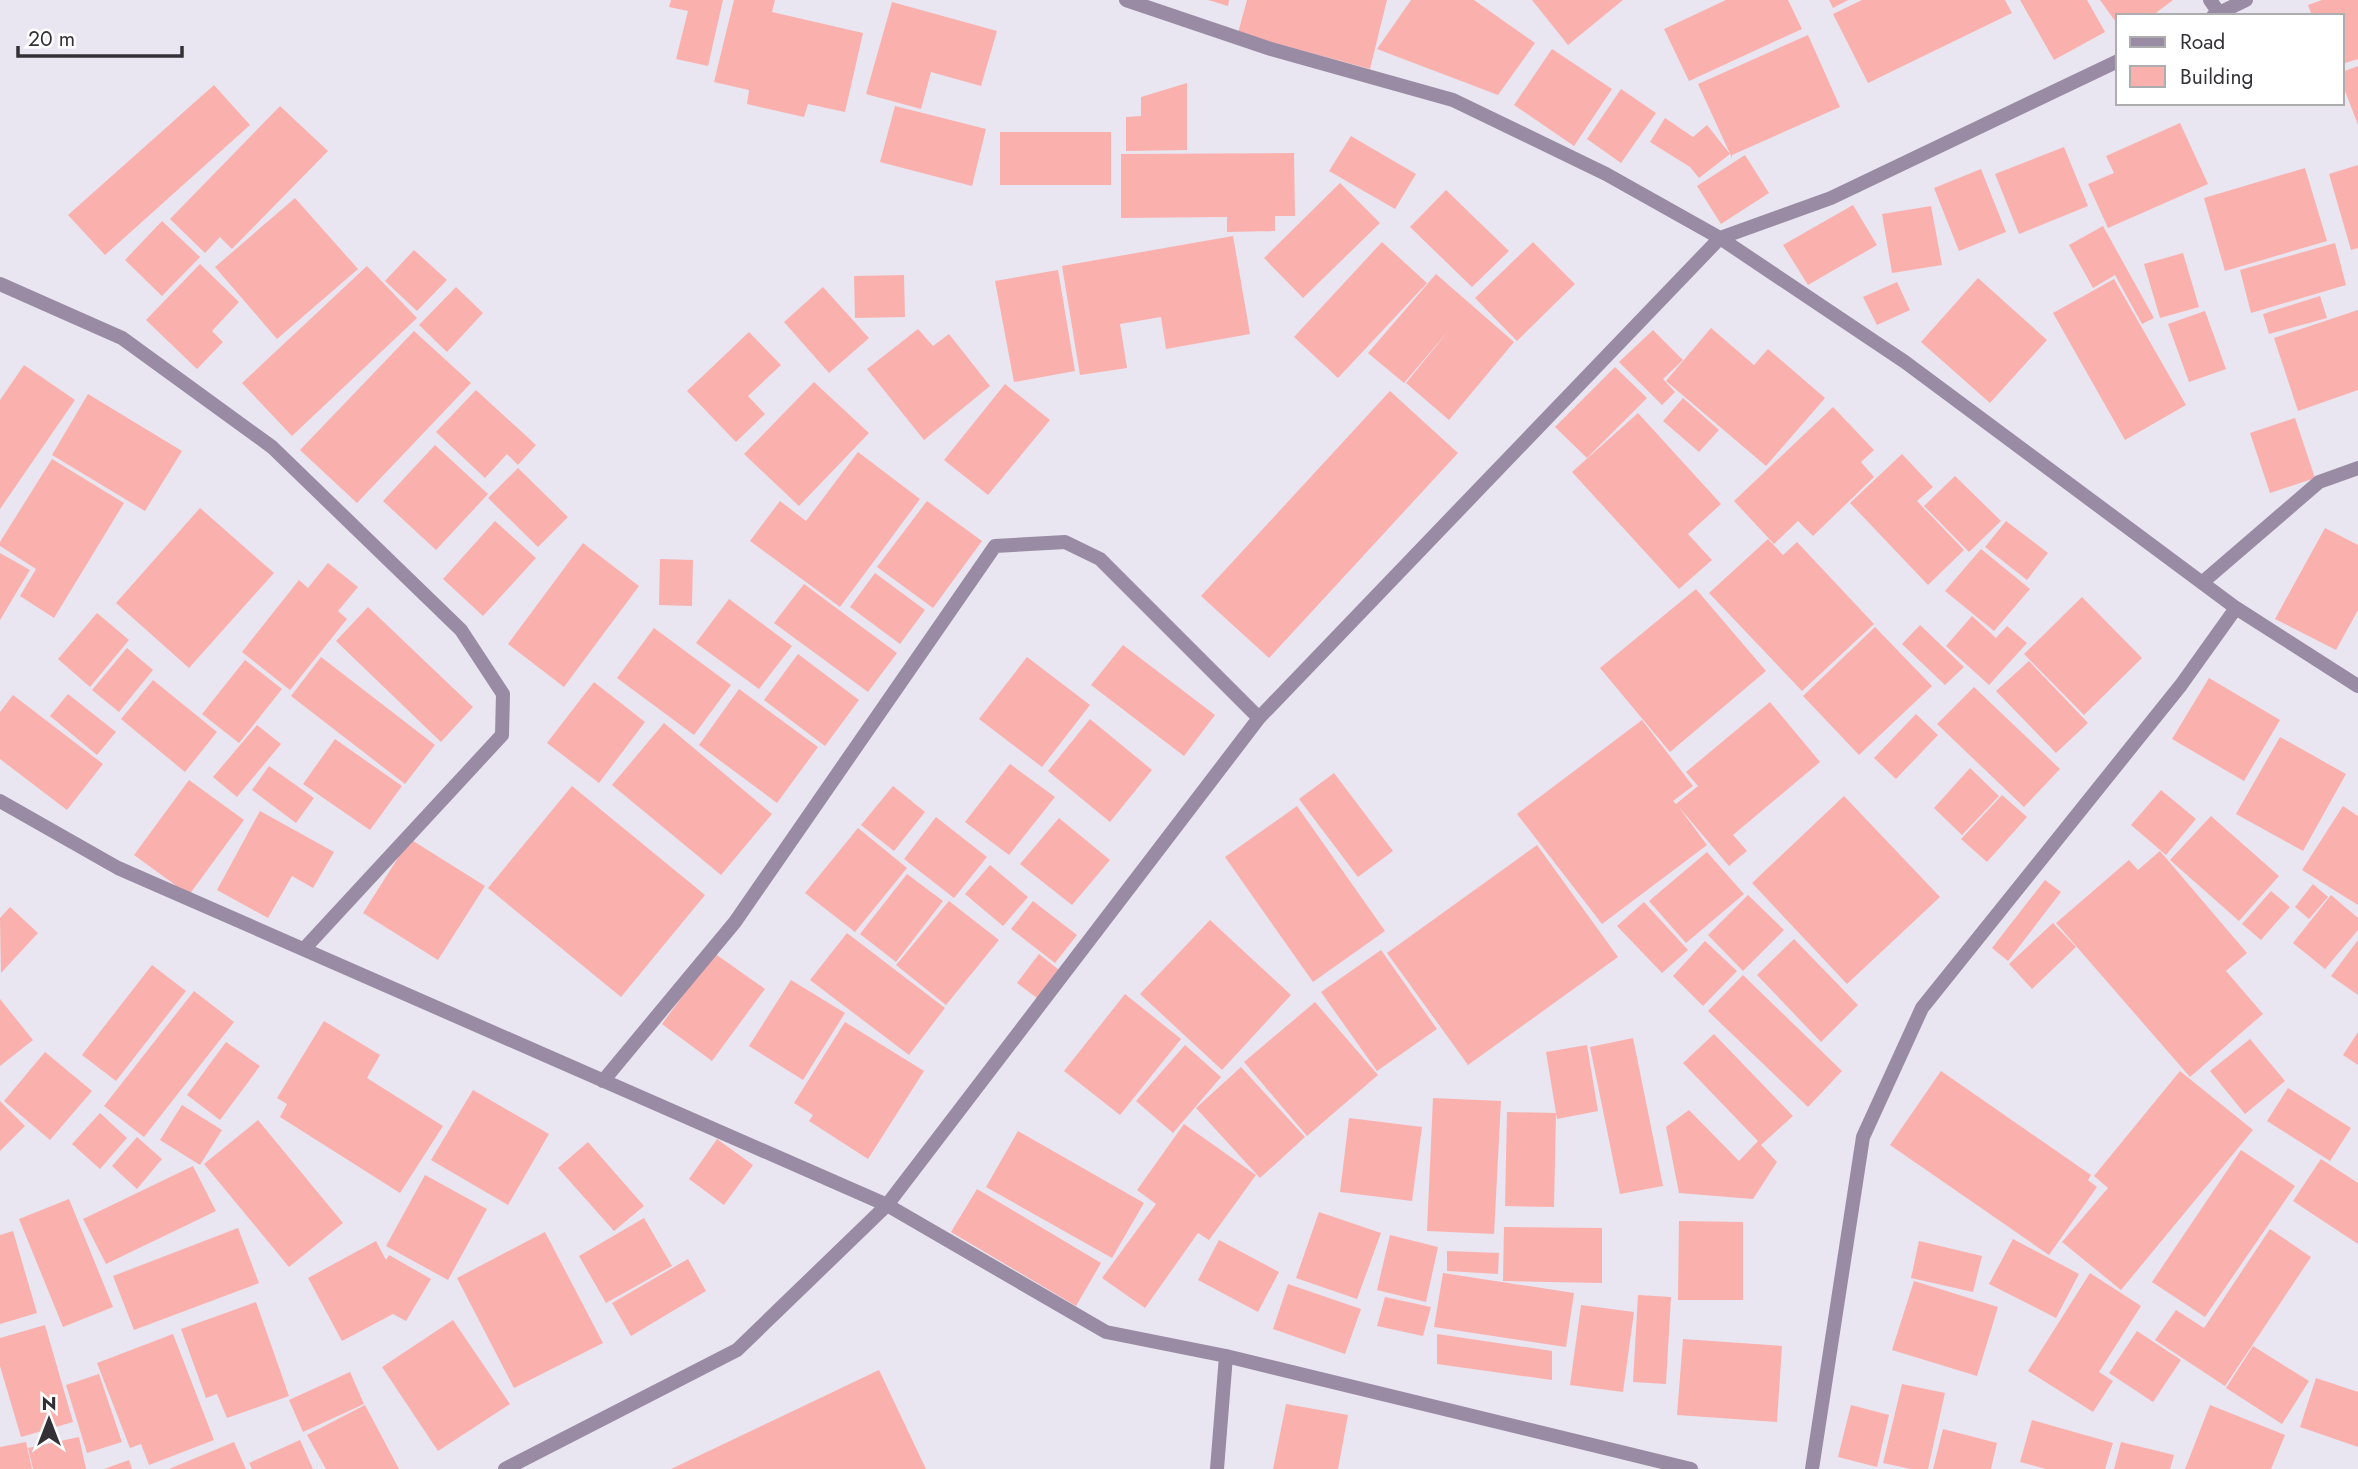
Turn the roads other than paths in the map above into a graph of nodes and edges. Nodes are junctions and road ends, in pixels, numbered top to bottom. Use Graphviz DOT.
graph roads {
  1 [pos="1126,0"];
  2 [pos="2210,0"];
  3 [pos="2246,0"];
  4 [pos="2216,14"];
  5 [pos="2116,62"];
  6 [pos="1720,238"];
  7 [pos="0,284"];
  8 [pos="2358,468"];
  9 [pos="2204,581"];
  10 [pos="2236,608"];
  11 [pos="2358,686"];
  12 [pos="1259,718"];
  13 [pos="0,801"];
  14 [pos="304,949"];
  15 [pos="603,1081"];
  16 [pos="887,1205"];
  17 [pos="1226,1356"];
  18 [pos="505,1469"];
  19 [pos="1217,1469"];
  20 [pos="1691,1469"];
  21 [pos="1812,1469"];
  1 -- 6 [label="street"];
  2 -- 4 [label="street"];
  3 -- 4 [label="street"];
  5 -- 6 [label="street"];
  6 -- 9 [label="street"];
  6 -- 12 [label="street"];
  7 -- 14 [label="street"];
  8 -- 9 [label="street"];
  9 -- 10 [label="street"];
  10 -- 11 [label="street"];
  10 -- 21 [label="street"];
  12 -- 15 [label="street"];
  12 -- 16 [label="street"];
  13 -- 14 [label="street"];
  14 -- 15 [label="street"];
  15 -- 16 [label="street"];
  16 -- 17 [label="street"];
  16 -- 18 [label="street"];
  17 -- 19 [label="street"];
  17 -- 20 [label="street"];
}
